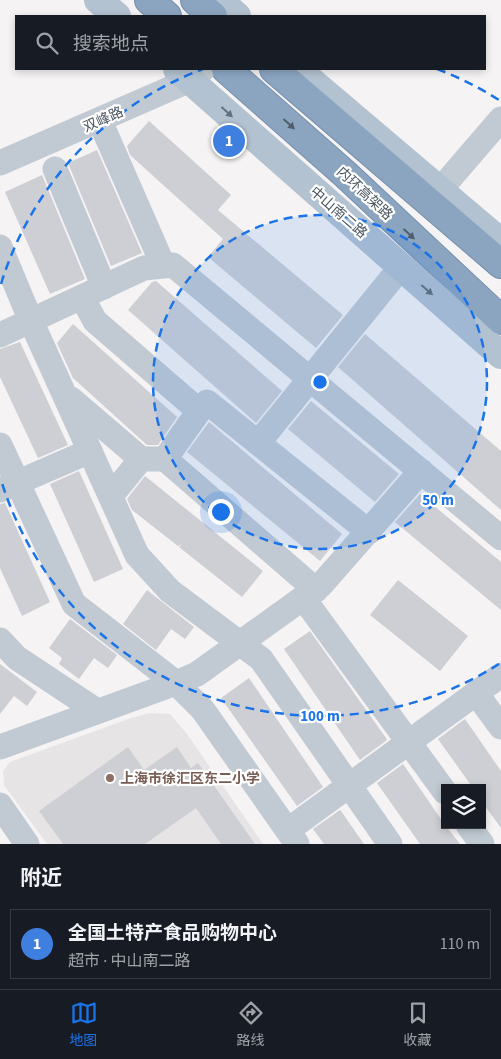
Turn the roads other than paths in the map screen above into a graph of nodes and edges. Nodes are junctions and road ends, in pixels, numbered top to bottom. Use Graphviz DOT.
graph roads {
  1 [pos="98,0"];
  2 [pos="149,0"];
  3 [pos="195,0"];
  4 [pos="219,0"];
  5 [pos="116,15"];
  6 [pos="166,15"];
  7 [pos="212,15"];
  8 [pos="236,15"];
  9 [pos="227,70"];
  10 [pos="275,70"];
  11 [pos="298,70"];
  12 [pos="190,72"];
  13 [pos="501,118"];
  14 [pos="100,121"];
  15 [pos="0,164"];
  16 [pos="55,170"];
  17 [pos="439,191"];
  18 [pos="501,242"];
  19 [pos="0,247"];
  20 [pos="162,264"];
  21 [pos="501,264"];
  22 [pos="401,267"];
  23 [pos="104,287"];
  24 [pos="82,297"];
  25 [pos="501,320"];
  26 [pos="31,321"];
  27 [pos="0,335"];
  28 [pos="501,355"];
  29 [pos="310,379"];
  30 [pos="64,393"];
  31 [pos="199,411"];
  32 [pos="258,443"];
  33 [pos="0,445"];
  34 [pos="90,451"];
  35 [pos="140,459"];
  36 [pos="165,459"];
  37 [pos="422,471"];
  38 [pos="9,486"];
  39 [pos="111,496"];
  40 [pos="369,532"];
  41 [pos="501,538"];
  42 [pos="310,594"];
  43 [pos="0,640"];
  44 [pos="241,643"];
  45 [pos="501,675"];
  46 [pos="176,683"];
  47 [pos="476,694"];
  48 [pos="97,711"];
  49 [pos="501,727"];
  50 [pos="409,742"];
  51 [pos="0,747"];
  52 [pos="349,784"];
  53 [pos="441,786"];
  54 [pos="0,806"];
  55 [pos="471,829"];
  56 [pos="14,836"];
  57 [pos="293,837"];
  58 [pos="501,838"];
  59 [pos="390,844"];
  60 [pos="482,844"];
  61 [pos="492,844"];
  1 -- 5 [label="main road"];
  2 -- 6 [label="highway"];
  3 -- 7 [label="highway"];
  4 -- 8 [label="main road"];
  9 -- 25 [label="highway, 内环高架路, one-way"];
  10 -- 21 [label="highway"];
  11 -- 17 [label="main road"];
  12 -- 14 [label="street, 双峰路"];
  12 -- 22 [label="main road, 中山南二路, one-way"];
  13 -- 17 [label="street"];
  14 -- 15 [label="street, 双峰路"];
  14 -- 20 [label="street"];
  16 -- 23 [label="street"];
  17 -- 18 [label="main road"];
  19 -- 26 [label="street"];
  20 -- 23 [label="street"];
  20 -- 29 [label="street"];
  22 -- 28 [label="main road, 中山南二路, one-way"];
  22 -- 29 [label="street"];
  23 -- 24 [label="street"];
  24 -- 26 [label="street"];
  24 -- 31 [label="street"];
  26 -- 27 [label="street"];
  26 -- 30 [label="street"];
  29 -- 32 [label="street"];
  29 -- 37 [label="street"];
  30 -- 34 [label="street"];
  30 -- 35 [label="street"];
  31 -- 32 [label="street"];
  31 -- 36 [label="street"];
  32 -- 40 [label="street"];
  33 -- 38 [label="street"];
  34 -- 38 [label="street"];
  34 -- 39 [label="street"];
  35 -- 36 [label="street"];
  35 -- 39 [label="street"];
  36 -- 42 [label="street"];
  37 -- 40 [label="street"];
  37 -- 41 [label="street"];
  38 -- 46 [label="street"];
  39 -- 44 [label="street"];
  40 -- 42 [label="street"];
  42 -- 44 [label="street"];
  42 -- 50 [label="street"];
  43 -- 48 [label="street"];
  44 -- 46 [label="street"];
  44 -- 52 [label="street"];
  45 -- 47 [label="street"];
  46 -- 48 [label="street"];
  46 -- 57 [label="street"];
  47 -- 49 [label="street"];
  47 -- 50 [label="street"];
  48 -- 51 [label="street"];
  50 -- 52 [label="street"];
  50 -- 53 [label="street"];
  52 -- 57 [label="street"];
  52 -- 59 [label="street"];
  54 -- 56 [label="street"];
  55 -- 60 [label="street"];
  58 -- 61 [label="street"];
}
